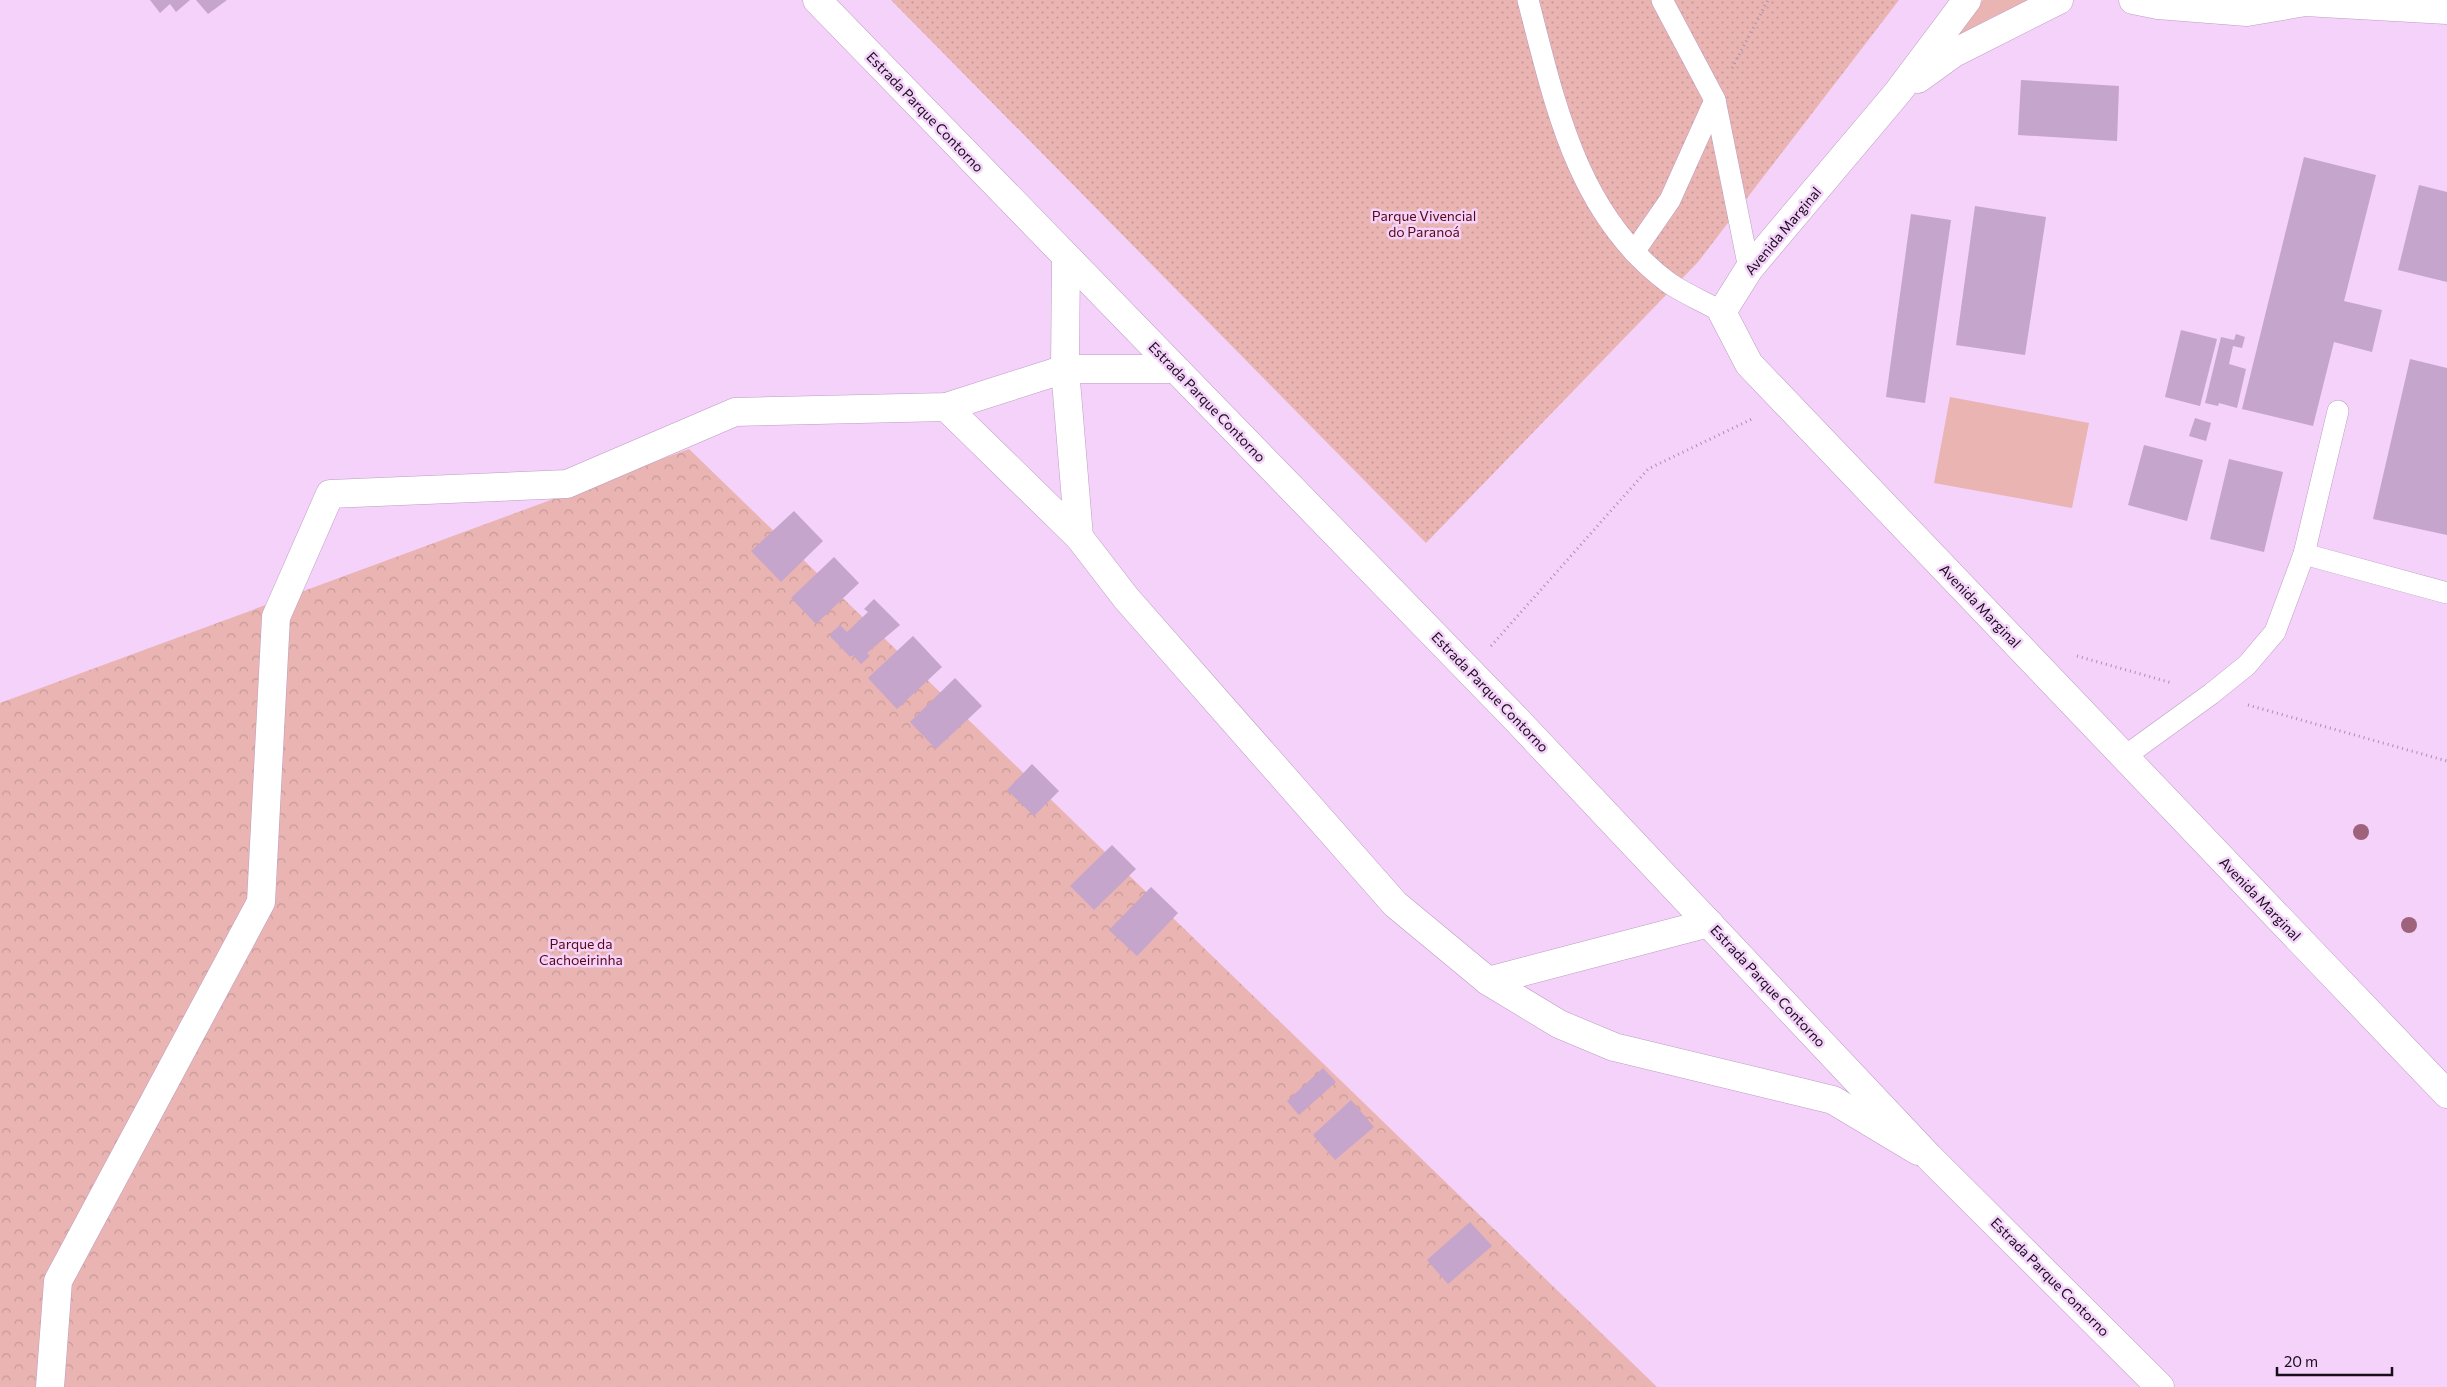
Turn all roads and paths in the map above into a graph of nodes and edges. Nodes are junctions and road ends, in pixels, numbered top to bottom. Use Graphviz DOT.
graph roads {
  1 [pos="817,0"];
  2 [pos="1528,0"];
  3 [pos="1662,0"];
  4 [pos="1768,0"];
  5 [pos="1967,0"];
  6 [pos="2059,0"];
  7 [pos="2133,0"];
  8 [pos="2303,1"];
  9 [pos="2447,10"];
  10 [pos="1898,92"];
  11 [pos="1715,100"];
  12 [pos="1634,252"];
  13 [pos="1066,258"];
  14 [pos="1749,269"];
  15 [pos="1722,312"];
  16 [pos="1174,369"];
  17 [pos="1065,370"];
  18 [pos="1782,399"];
  19 [pos="946,407"];
  20 [pos="2338,411"];
  21 [pos="1079,537"];
  22 [pos="2304,554"];
  23 [pos="2447,592"];
  24 [pos="1469,671"];
  25 [pos="2124,757"];
  26 [pos="1709,923"];
  27 [pos="1488,981"];
  28 [pos="2447,1094"];
  29 [pos="1929,1157"];
  30 [pos="50,1387"];
  31 [pos="2160,1387"];
  1 -- 13 [label="street, Estrada Parque Contorno"];
  2 -- 12 [label="lane"];
  3 -- 11 [label="lane"];
  4 -- 11 [label="path"];
  5 -- 10 [label="street, Avenida Marginal"];
  6 -- 10 [label="street, Avenida Marginal"];
  7 -- 8 [label="street"];
  8 -- 9 [label="street"];
  10 -- 14 [label="street, Avenida Marginal"];
  11 -- 12 [label="lane"];
  11 -- 14 [label="lane"];
  12 -- 15 [label="lane"];
  13 -- 16 [label="street, Estrada Parque Contorno"];
  13 -- 17 [label="street"];
  14 -- 15 [label="street, Avenida Marginal"];
  15 -- 18 [label="street, Avenida Marginal"];
  16 -- 17 [label="street"];
  16 -- 24 [label="street, Estrada Parque Contorno"];
  17 -- 19 [label="street"];
  17 -- 21 [label="street"];
  18 -- 24 [label="path"];
  18 -- 25 [label="street, Avenida Marginal"];
  19 -- 21 [label="street"];
  19 -- 30 [label="street"];
  20 -- 22 [label="lane"];
  21 -- 27 [label="street"];
  22 -- 23 [label="lane"];
  22 -- 25 [label="lane"];
  24 -- 26 [label="street, Estrada Parque Contorno"];
  25 -- 28 [label="street, Avenida Marginal"];
  26 -- 27 [label="street"];
  26 -- 29 [label="street, Estrada Parque Contorno"];
  27 -- 29 [label="street"];
  29 -- 31 [label="street, Estrada Parque Contorno"];
}
